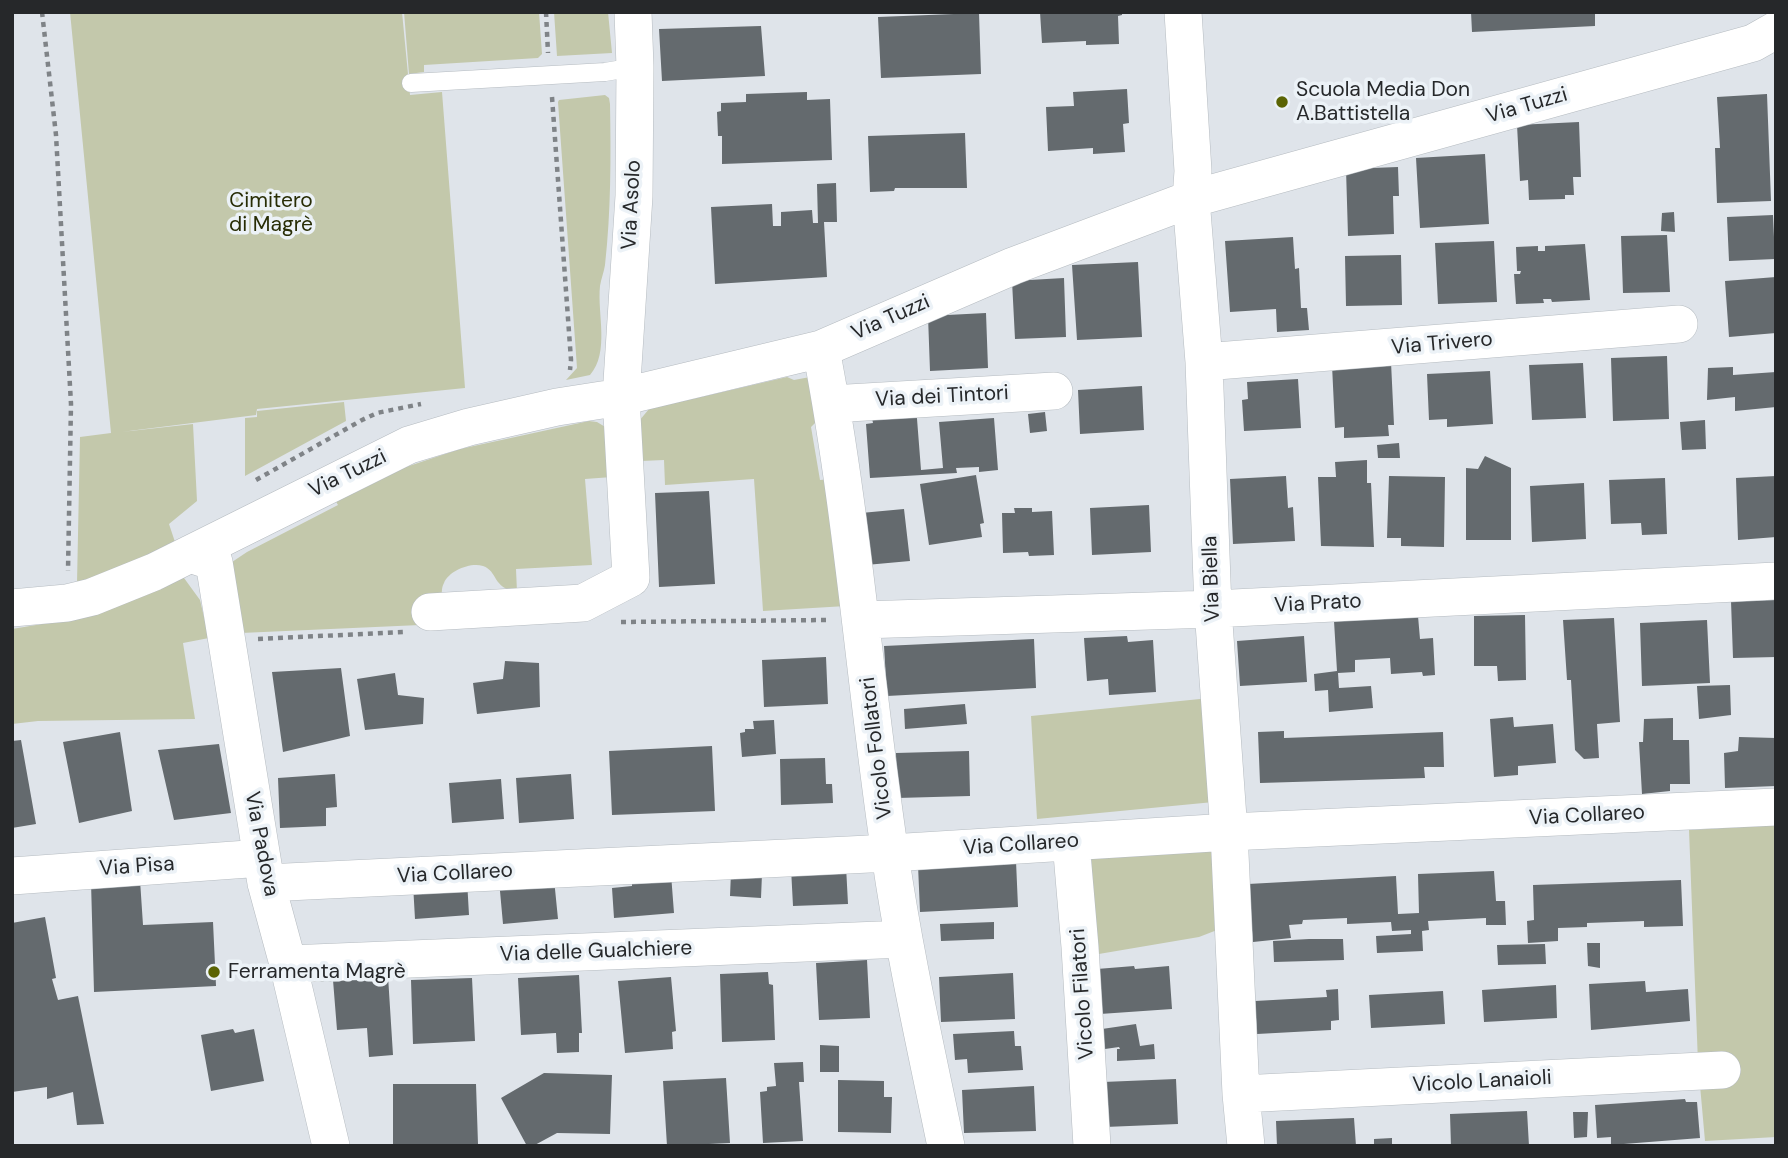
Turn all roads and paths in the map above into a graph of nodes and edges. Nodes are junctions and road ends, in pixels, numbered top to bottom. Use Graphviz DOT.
graph roads {
  1 [pos="43,12"];
  2 [pos="546,12"];
  3 [pos="633,12"];
  4 [pos="1183,12"];
  5 [pos="1776,30"];
  6 [pos="635,67"];
  7 [pos="551,75"];
  8 [pos="411,82"];
  9 [pos="1191,200"];
  10 [pos="1679,324"];
  11 [pos="821,349"];
  12 [pos="1204,362"];
  13 [pos="563,373"];
  14 [pos="1054,391"];
  15 [pos="621,397"];
  16 [pos="430,402"];
  17 [pos="831,404"];
  18 [pos="248,485"];
  19 [pos="190,554"];
  20 [pos="1776,581"];
  21 [pos="67,603"];
  22 [pos="12,608"];
  23 [pos="1213,609"];
  24 [pos="430,612"];
  25 [pos="861,620"];
  26 [pos="1776,807"];
  27 [pos="1230,832"];
  28 [pos="1071,842"];
  29 [pos="890,853"];
  30 [pos="264,871"];
  31 [pos="12,876"];
  32 [pos="904,939"];
  33 [pos="288,964"];
  34 [pos="1722,1070"];
  35 [pos="1241,1094"];
  36 [pos="331,1146"];
  37 [pos="946,1146"];
  38 [pos="1092,1146"];
  39 [pos="1246,1146"];
  1 -- 21 [label="path"];
  2 -- 7 [label="path"];
  3 -- 6 [label="street, Via Asolo"];
  4 -- 9 [label="street, Via Biella"];
  5 -- 9 [label="street, Via Tuzzi"];
  6 -- 7 [label="lane"];
  6 -- 15 [label="street, Via Asolo"];
  7 -- 8 [label="lane"];
  7 -- 13 [label="path"];
  9 -- 11 [label="street, Via Tuzzi"];
  9 -- 12 [label="street, Via Biella"];
  10 -- 12 [label="street, Via Trivero"];
  11 -- 15 [label="street, Via Tuzzi"];
  11 -- 17 [label="street, Vicolo Follatori"];
  12 -- 23 [label="street, Via Biella"];
  14 -- 17 [label="street, Via dei Tintori"];
  15 -- 19 [label="street, Via Tuzzi"];
  15 -- 24 [label="street, Via Asolo"];
  16 -- 18 [label="path"];
  17 -- 25 [label="street, Vicolo Follatori"];
  19 -- 21 [label="street, Via Tuzzi"];
  19 -- 30 [label="street, Via Padova"];
  20 -- 23 [label="street, Via Prato"];
  21 -- 22 [label="street, Via Tuzzi"];
  23 -- 25 [label="street, Via Prato"];
  23 -- 27 [label="street, Via Biella"];
  25 -- 29 [label="street, Vicolo Follatori"];
  26 -- 27 [label="street, Via Collareo"];
  27 -- 28 [label="street, Via Collareo"];
  27 -- 35 [label="street, Via Biella"];
  28 -- 29 [label="street, Via Collareo"];
  28 -- 38 [label="street, Vicolo Filatori"];
  29 -- 30 [label="street, Via Collareo"];
  29 -- 32 [label="street, Vicolo Follatori"];
  30 -- 31 [label="street, Via Pisa"];
  30 -- 33 [label="street, Via Padova"];
  32 -- 33 [label="street, Via delle Gualchiere"];
  32 -- 37 [label="street, Vicolo Follatori"];
  33 -- 36 [label="street, Via Padova"];
  34 -- 35 [label="street, Vicolo Lanaioli"];
  35 -- 39 [label="street, Via Biella"];
}
